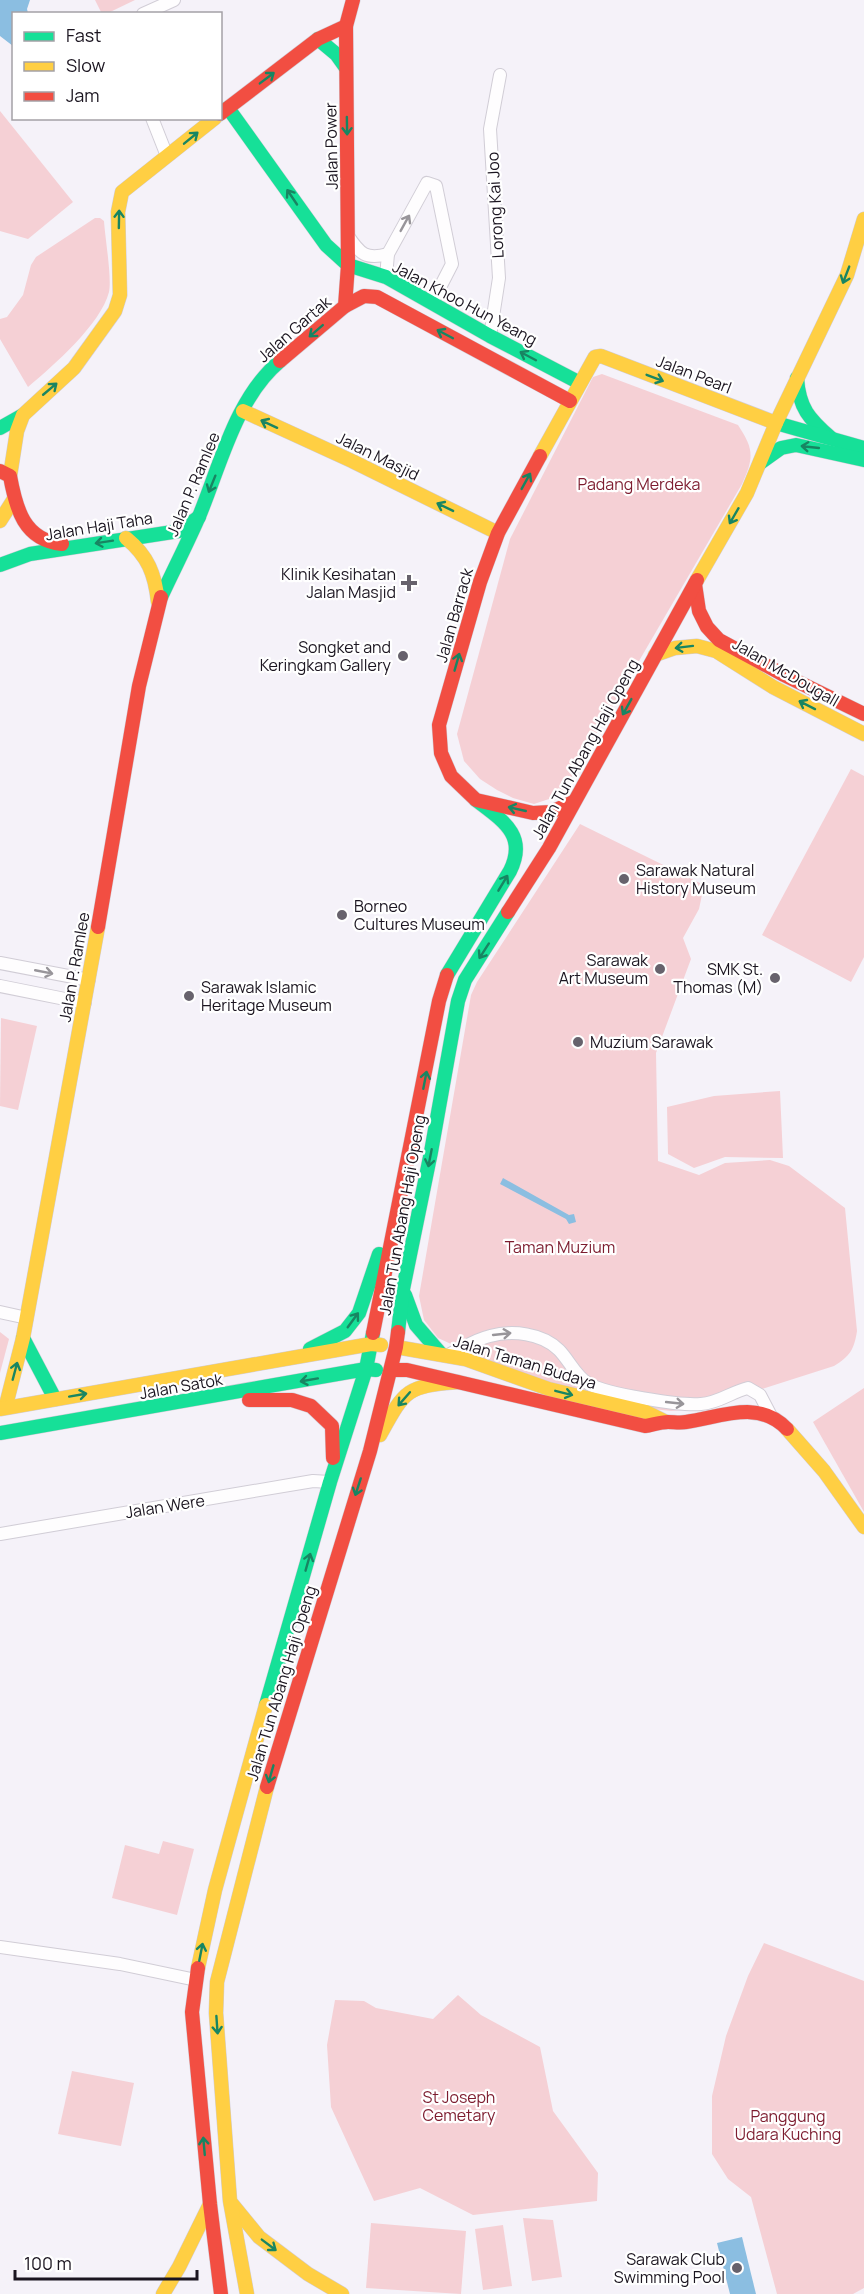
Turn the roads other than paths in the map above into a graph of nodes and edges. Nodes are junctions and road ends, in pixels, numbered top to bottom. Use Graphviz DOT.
graph roads {
  1 [pos="174,0"];
  2 [pos="353,0"];
  3 [pos="147,12"];
  4 [pos="346,26"];
  5 [pos="318,39"];
  6 [pos="346,68"];
  7 [pos="500,75"];
  8 [pos="224,111"];
  9 [pos="153,120"];
  10 [pos="212,120"];
  11 [pos="167,156"];
  12 [pos="864,219"];
  13 [pos="348,236"];
  14 [pos="326,245"];
  15 [pos="388,254"];
  16 [pos="348,265"];
  17 [pos="386,278"];
  18 [pos="432,303"];
  19 [pos="345,306"];
  20 [pos="490,336"];
  21 [pos="601,356"];
  22 [pos="797,378"];
  23 [pos="580,383"];
  24 [pos="570,401"];
  25 [pos="243,411"];
  26 [pos="23,415"];
  27 [pos="776,423"];
  28 [pos="0,428"];
  29 [pos="831,438"];
  30 [pos="864,448"];
  31 [pos="864,460"];
  32 [pos="760,463"];
  33 [pos="5,473"];
  34 [pos="14,499"];
  35 [pos="200,516"];
  36 [pos="0,520"];
  37 [pos="498,533"];
  38 [pos="126,538"];
  39 [pos="72,546"];
  40 [pos="0,565"];
  41 [pos="695,584"];
  42 [pos="158,602"];
  43 [pos="655,655"];
  44 [pos="864,714"];
  45 [pos="864,734"];
  46 [pos="476,800"];
  47 [pos="573,802"];
  48 [pos="0,963"];
  49 [pos="89,980"];
  50 [pos="0,986"];
  51 [pos="85,1003"];
  52 [pos="403,1183"];
  53 [pos="403,1289"];
  54 [pos="0,1312"];
  55 [pos="27,1318"];
  56 [pos="23,1338"];
  57 [pos="371,1344"];
  58 [pos="396,1347"];
  59 [pos="444,1354"];
  60 [pos="286,1360"];
  61 [pos="366,1369"];
  62 [pos="391,1370"];
  63 [pos="458,1382"];
  64 [pos="55,1399"];
  65 [pos="201,1399"];
  66 [pos="2,1406"];
  67 [pos="771,1416"];
  68 [pos="666,1422"];
  69 [pos="0,1433"];
  70 [pos="370,1451"];
  71 [pos="330,1482"];
  72 [pos="864,1527"];
  73 [pos="0,1534"];
  74 [pos="0,1947"];
  75 [pos="196,1980"];
  76 [pos="230,2202"];
  77 [pos="210,2204"];
  78 [pos="163,2294"];
  79 [pos="221,2294"];
  80 [pos="247,2294"];
  81 [pos="342,2294"];
  1 -- 3 [label="street"];
  2 -- 4 [label="main road, Jalan Power"];
  4 -- 5 [label="main road"];
  4 -- 6 [label="main road, Jalan Power"];
  5 -- 6 [label="main road"];
  8 -- 5 [label="main road, one-way"];
  6 -- 13 [label="main road, Jalan Power, one-way"];
  7 -- 20 [label="street, Lorong Kai Joo"];
  14 -- 8 [label="main road, Jalan Khoo Hun Yeang, one-way"];
  9 -- 11 [label="street"];
  11 -- 10 [label="main road, one-way"];
  26 -- 11 [label="main road, one-way"];
  12 -- 22 [label="main road, Jalan Tun Abang Haji Openg, one-way"];
  13 -- 14 [label="main road"];
  13 -- 15 [label="street"];
  13 -- 16 [label="main road, Jalan Power"];
  14 -- 16 [label="main road, Jalan Khoo Hun Yeang"];
  15 -- 17 [label="street"];
  15 -- 18 [label="street, one-way"];
  16 -- 17 [label="main road, Jalan Khoo Hun Yeang"];
  16 -- 19 [label="main road, Jalan Gartak"];
  17 -- 18 [label="main road, Jalan Khoo Hun Yeang"];
  18 -- 20 [label="main road, Jalan Khoo Hun Yeang"];
  24 -- 19 [label="main road, one-way"];
  19 -- 25 [label="main road, Jalan Gartak, one-way"];
  23 -- 20 [label="main road, Jalan Khoo Hun Yeang, one-way"];
  21 -- 23 [label="main road, Jalan Barrack"];
  21 -- 27 [label="main road, Jalan Pearl, one-way"];
  22 -- 27 [label="main road, Jalan Tun Abang Haji Openg"];
  22 -- 29 [label="main road"];
  23 -- 24 [label="main road, Jalan Barrack"];
  37 -- 24 [label="main road, Jalan Barrack, one-way"];
  25 -- 35 [label="main road, Jalan P. Ramlee, one-way"];
  37 -- 25 [label="main road, Jalan Masjid, one-way"];
  26 -- 28 [label="main road"];
  26 -- 33 [label="main road"];
  27 -- 29 [label="main road, Jalan Pearl"];
  27 -- 32 [label="main road, Jalan Tun Abang Haji Openg"];
  29 -- 30 [label="main road, Jalan Pearl"];
  31 -- 32 [label="main road, one-way"];
  32 -- 41 [label="main road, Jalan Tun Abang Haji Openg, one-way"];
  33 -- 34 [label="main road"];
  34 -- 36 [label="main road"];
  34 -- 39 [label="main road"];
  35 -- 38 [label="main road, Jalan Haji Taha"];
  35 -- 42 [label="main road, Jalan P. Ramlee"];
  46 -- 37 [label="main road, Jalan Barrack, one-way"];
  38 -- 39 [label="main road, Jalan Haji Taha, one-way"];
  38 -- 42 [label="main road, Jalan P. Ramlee"];
  39 -- 40 [label="main road, Jalan Haji Taha"];
  41 -- 43 [label="main road, Jalan Tun Abang Haji Openg"];
  41 -- 44 [label="main road, Jalan McDougall"];
  42 -- 49 [label="main road, Jalan P. Ramlee"];
  45 -- 43 [label="main road, Jalan McDougall, one-way"];
  43 -- 47 [label="main road, Jalan Tun Abang Haji Openg, one-way"];
  47 -- 46 [label="main road, one-way"];
  52 -- 46 [label="main road, Jalan Tun Abang Haji Openg, one-way"];
  47 -- 53 [label="main road, Jalan Tun Abang Haji Openg, one-way"];
  48 -- 49 [label="street, one-way"];
  49 -- 51 [label="main road, Jalan P. Ramlee"];
  50 -- 51 [label="street"];
  51 -- 55 [label="main road, Jalan P. Ramlee"];
  52 -- 57 [label="main road, Jalan Tun Abang Haji Openg"];
  60 -- 52 [label="main road, one-way"];
  53 -- 58 [label="main road, Jalan Tun Abang Haji Openg"];
  53 -- 59 [label="main road"];
  54 -- 55 [label="street"];
  55 -- 56 [label="main road, Jalan P. Ramlee"];
  56 -- 64 [label="main road"];
  66 -- 56 [label="main road, Jalan P. Ramlee, one-way"];
  57 -- 58 [label="main road, Jalan Taman Budaya"];
  57 -- 60 [label="main road, Jalan Satok"];
  57 -- 61 [label="main road, Jalan Tun Abang Haji Openg"];
  58 -- 59 [label="main road, Jalan Taman Budaya"];
  58 -- 62 [label="main road, Jalan Tun Abang Haji Openg"];
  59 -- 67 [label="street, one-way"];
  59 -- 68 [label="main road, Jalan Taman Budaya, one-way"];
  64 -- 60 [label="main road, Jalan Satok, one-way"];
  61 -- 62 [label="main road, Jalan Taman Budaya"];
  61 -- 65 [label="main road, Jalan Satok, one-way"];
  61 -- 71 [label="main road, Jalan Tun Abang Haji Openg"];
  62 -- 63 [label="main road, Jalan Taman Budaya"];
  62 -- 70 [label="main road, Jalan Tun Abang Haji Openg"];
  63 -- 68 [label="main road, Jalan Taman Budaya"];
  63 -- 70 [label="main road, one-way"];
  64 -- 66 [label="main road, Jalan Satok"];
  65 -- 69 [label="main road, Jalan Satok"];
  65 -- 71 [label="main road"];
  67 -- 68 [label="main road, Jalan Taman Budaya"];
  67 -- 72 [label="main road"];
  70 -- 76 [label="main road, Jalan Tun Abang Haji Openg, one-way"];
  71 -- 73 [label="street, Jalan Were"];
  75 -- 71 [label="main road, Jalan Tun Abang Haji Openg, one-way"];
  74 -- 75 [label="street"];
  77 -- 75 [label="main road, Jalan Tun Abang Haji Openg, one-way"];
  76 -- 80 [label="main road, Jalan Tun Abang Haji Openg"];
  76 -- 81 [label="main road, one-way"];
  77 -- 78 [label="main road"];
  77 -- 79 [label="main road, Jalan Tun Abang Haji Openg"];
}
